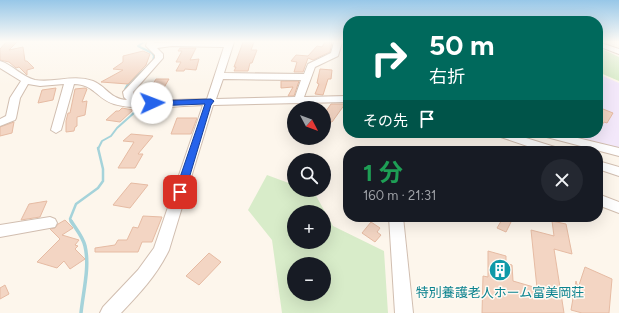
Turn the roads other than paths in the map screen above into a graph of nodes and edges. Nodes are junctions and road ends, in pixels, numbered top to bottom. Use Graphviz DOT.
graph roads {
  1 [pos="159,57"];
  2 [pos="225,57"];
  3 [pos="329,57"];
  4 [pos="0,64"];
  5 [pos="219,76"];
  6 [pos="307,77"];
  7 [pos="26,80"];
  8 [pos="70,80"];
  9 [pos="343,99"];
  10 [pos="211,101"];
  11 [pos="287,101"];
  12 [pos="298,101"];
  13 [pos="138,104"];
  14 [pos="0,123"];
  15 [pos="56,130"];
  16 [pos="514,138"];
  17 [pos="563,138"];
  18 [pos="539,146"];
  19 [pos="595,146"];
  20 [pos="603,148"];
  21 [pos="619,152"];
  22 [pos="603,167"];
  23 [pos="619,172"];
  24 [pos="603,201"];
  25 [pos="619,208"];
  26 [pos="396,222"];
  27 [pos="50,223"];
  28 [pos="0,231"];
  29 [pos="108,313"];
  30 [pos="404,313"];
  1 -- 13 [label="street"];
  2 -- 5 [label="street"];
  3 -- 6 [label="street"];
  4 -- 7 [label="street"];
  5 -- 6 [label="street"];
  5 -- 10 [label="street"];
  6 -- 12 [label="street"];
  7 -- 8 [label="street"];
  7 -- 14 [label="street"];
  8 -- 13 [label="street"];
  8 -- 15 [label="street"];
  9 -- 12 [label="street"];
  10 -- 11 [label="street"];
  10 -- 13 [label="street"];
  10 -- 29 [label="street"];
  16 -- 18 [label="street"];
  17 -- 19 [label="street"];
  20 -- 21 [label="street"];
  22 -- 23 [label="street"];
  24 -- 25 [label="street"];
  26 -- 30 [label="street"];
  27 -- 28 [label="street"];
}
